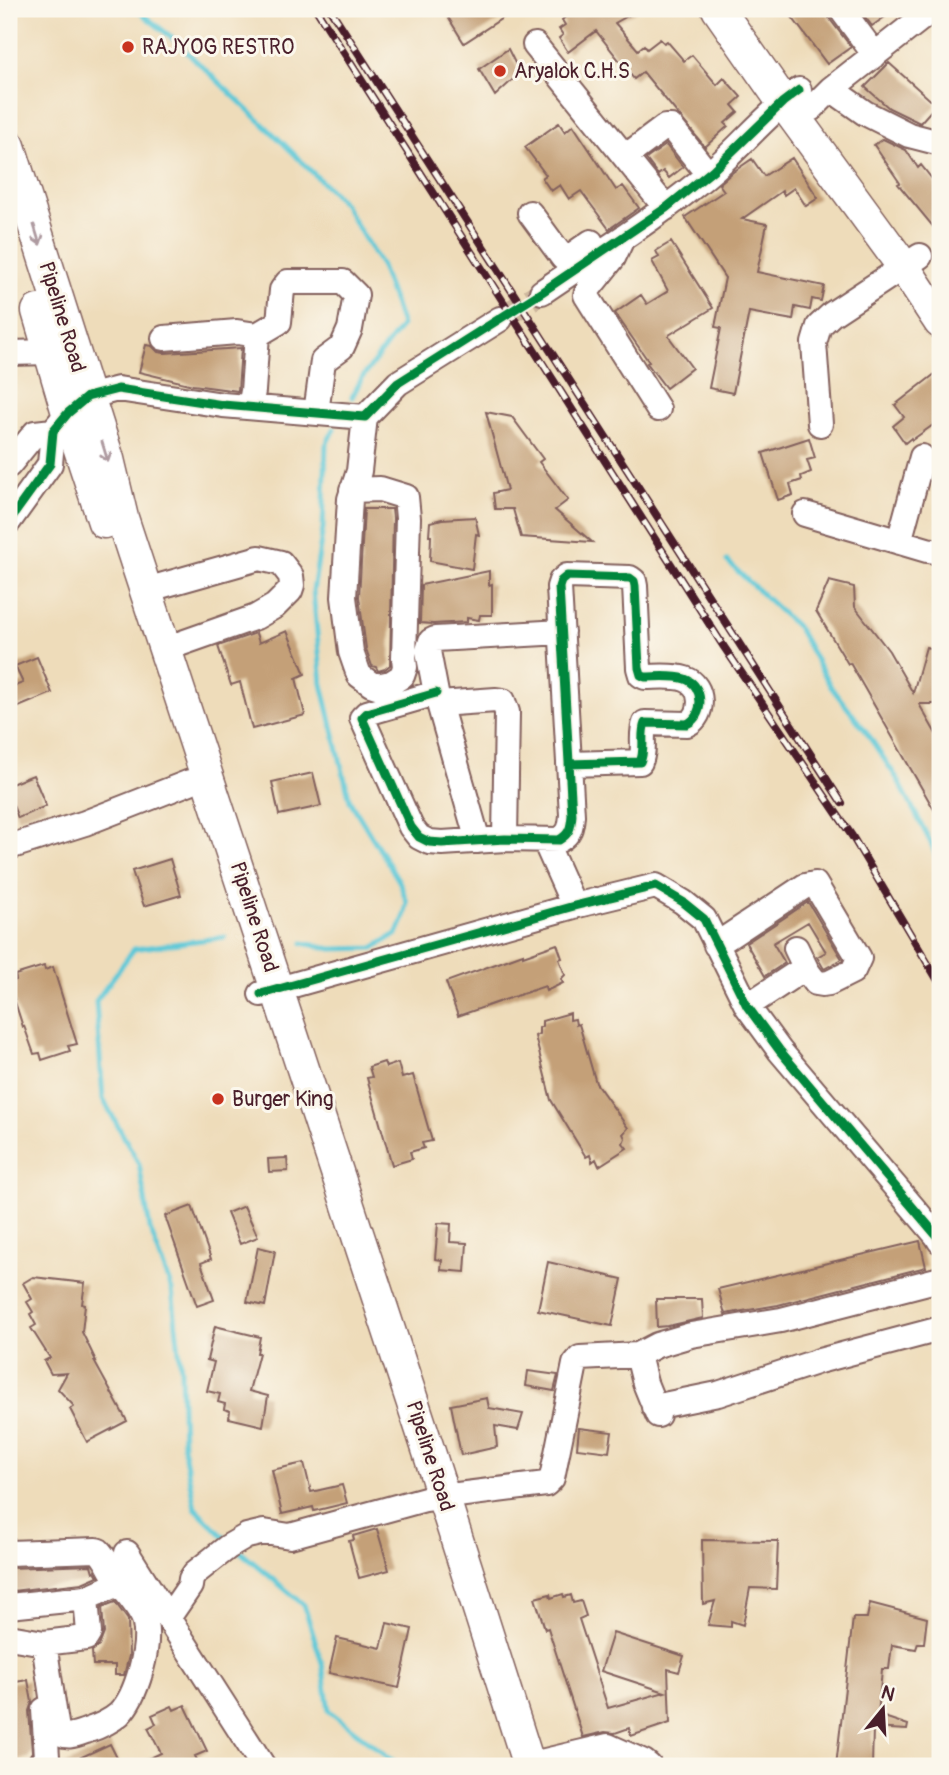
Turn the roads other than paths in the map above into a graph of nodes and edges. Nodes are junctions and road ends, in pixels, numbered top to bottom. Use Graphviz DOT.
graph roads {
  1 [pos="718,9"];
  2 [pos="741,9"];
  3 [pos="841,9"];
  4 [pos="933,9"];
  5 [pos="535,45"];
  6 [pos="874,55"];
  7 [pos="806,97"];
  8 [pos="940,144"];
  9 [pos="9,146"];
  10 [pos="625,157"];
  11 [pos="708,174"];
  12 [pos="666,208"];
  13 [pos="530,213"];
  14 [pos="9,217"];
  15 [pos="616,242"];
  16 [pos="912,261"];
  17 [pos="940,286"];
  18 [pos="542,292"];
  19 [pos="500,319"];
  20 [pos="940,322"];
  21 [pos="257,335"];
  22 [pos="164,338"];
  23 [pos="50,352"];
  24 [pos="9,353"];
  25 [pos="250,407"];
  26 [pos="657,409"];
  27 [pos="316,413"];
  28 [pos="69,414"];
  29 [pos="365,417"];
  30 [pos="820,424"];
  31 [pos="9,464"];
  32 [pos="50,464"];
  33 [pos="924,466"];
  34 [pos="352,490"];
  35 [pos="805,514"];
  36 [pos="9,521"];
  37 [pos="899,542"];
  38 [pos="940,552"];
  39 [pos="146,590"];
  40 [pos="562,632"];
  41 [pos="165,649"];
  42 [pos="438,698"];
  43 [pos="569,764"];
  44 [pos="190,782"];
  45 [pos="505,839"];
  46 [pos="478,841"];
  47 [pos="545,841"];
  48 [pos="9,847"];
  49 [pos="574,906"];
  50 [pos="716,946"];
  51 [pos="796,948"];
  52 [pos="807,971"];
  53 [pos="270,992"];
  54 [pos="747,1006"];
  55 [pos="940,1241"];
  56 [pos="940,1279"];
  57 [pos="940,1329"];
  58 [pos="638,1355"];
  59 [pos="434,1498"];
  60 [pos="9,1553"];
  61 [pos="127,1553"];
  62 [pos="130,1578"];
  63 [pos="86,1598"];
  64 [pos="9,1606"];
  65 [pos="168,1618"];
  66 [pos="9,1637"];
  67 [pos="44,1643"];
  68 [pos="9,1650"];
  69 [pos="40,1766"];
  70 [pos="263,1766"];
  71 [pos="524,1766"];
  72 [pos="649,1766"];
  1 -- 7 [label="main road"];
  2 -- 7 [label="main road"];
  3 -- 6 [label="street"];
  4 -- 6 [label="street"];
  5 -- 10 [label="street"];
  6 -- 7 [label="street"];
  7 -- 8 [label="street"];
  7 -- 11 [label="street"];
  7 -- 16 [label="main road"];
  9 -- 28 [label="main road, Pipeline Road, one-way"];
  10 -- 11 [label="street"];
  10 -- 12 [label="street"];
  11 -- 12 [label="street"];
  12 -- 15 [label="street"];
  13 -- 15 [label="street"];
  14 -- 23 [label="main road, Pipeline Road"];
  15 -- 18 [label="street"];
  15 -- 26 [label="street"];
  16 -- 17 [label="main road"];
  16 -- 20 [label="main road"];
  16 -- 30 [label="street"];
  19 -- 29 [label="street"];
  21 -- 22 [label="street"];
  21 -- 25 [label="street"];
  21 -- 27 [label="street"];
  23 -- 24 [label="street"];
  23 -- 28 [label="main road, Pipeline Road"];
  25 -- 27 [label="street"];
  25 -- 28 [label="street"];
  27 -- 29 [label="street"];
  28 -- 31 [label="street"];
  28 -- 32 [label="street"];
  28 -- 39 [label="main road, Pipeline Road, one-way"];
  28 -- 44 [label="main road, Pipeline Road"];
  29 -- 34 [label="street"];
  31 -- 32 [label="street"];
  32 -- 36 [label="street"];
  33 -- 37 [label="street"];
  34 -- 34 [label="street"];
  35 -- 37 [label="street"];
  37 -- 38 [label="street"];
  39 -- 41 [label="main road, Pipeline Road"];
  39 -- 41 [label="street"];
  40 -- 42 [label="street"];
  40 -- 43 [label="street"];
  40 -- 43 [label="street"];
  41 -- 53 [label="main road, Pipeline Road"];
  42 -- 45 [label="street"];
  42 -- 46 [label="street"];
  42 -- 46 [label="street"];
  43 -- 47 [label="street"];
  44 -- 48 [label="street"];
  44 -- 53 [label="main road, Pipeline Road"];
  45 -- 46 [label="street"];
  45 -- 47 [label="street"];
  47 -- 49 [label="street"];
  49 -- 50 [label="street"];
  49 -- 53 [label="street"];
  50 -- 52 [label="street"];
  50 -- 54 [label="street"];
  51 -- 52 [label="street"];
  52 -- 54 [label="street"];
  53 -- 59 [label="main road, Pipeline Road"];
  54 -- 55 [label="street"];
  56 -- 58 [label="street"];
  57 -- 58 [label="street"];
  58 -- 59 [label="street"];
  59 -- 65 [label="street"];
  59 -- 71 [label="main road, Pipeline Road"];
  60 -- 62 [label="street"];
  61 -- 62 [label="street"];
  62 -- 63 [label="street"];
  62 -- 65 [label="street"];
  62 -- 67 [label="street"];
  63 -- 64 [label="street"];
  63 -- 67 [label="street"];
  65 -- 70 [label="street"];
  66 -- 67 [label="street"];
  68 -- 69 [label="street"];
  71 -- 72 [label="street"];
}
